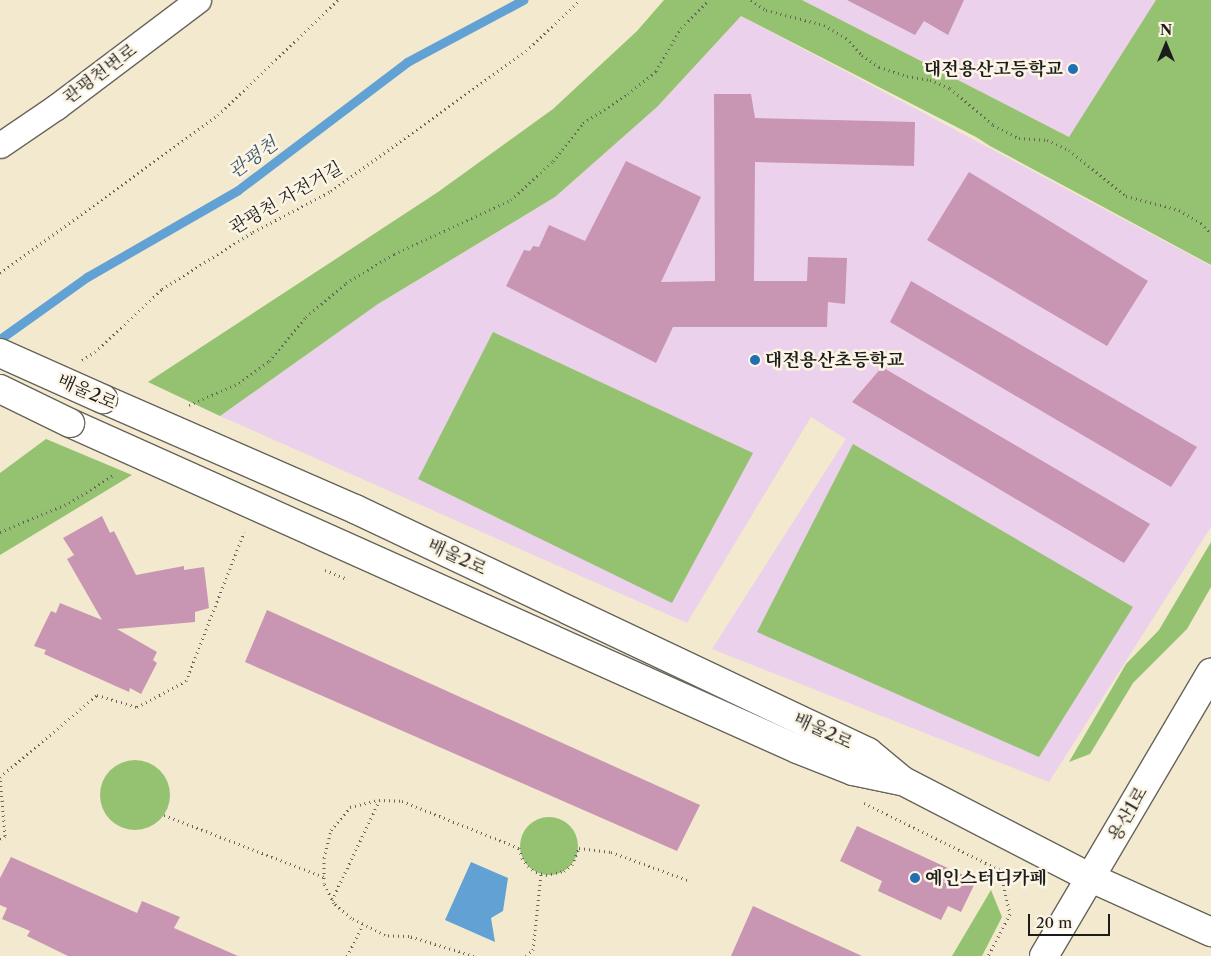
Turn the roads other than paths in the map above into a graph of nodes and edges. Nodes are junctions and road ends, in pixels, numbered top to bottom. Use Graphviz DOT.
graph roads {
  1 [pos="198,0"];
  2 [pos="0,146"];
  3 [pos="0,353"];
  4 [pos="0,390"];
  5 [pos="1211,673"];
  6 [pos="902,781"];
  7 [pos="1091,878"];
  8 [pos="1211,932"];
  9 [pos="1044,956"];
  1 -- 2 [label="street, 관평천변로"];
  3 -- 6 [label="main road, 배울2로, bridge"];
  4 -- 6 [label="main road, 배울2로, bridge"];
  5 -- 7 [label="main road, 용산1로"];
  6 -- 7 [label="main road, 배울2로"];
  7 -- 8 [label="main road, 배울2로"];
  7 -- 9 [label="main road, 용산1로"];
}
